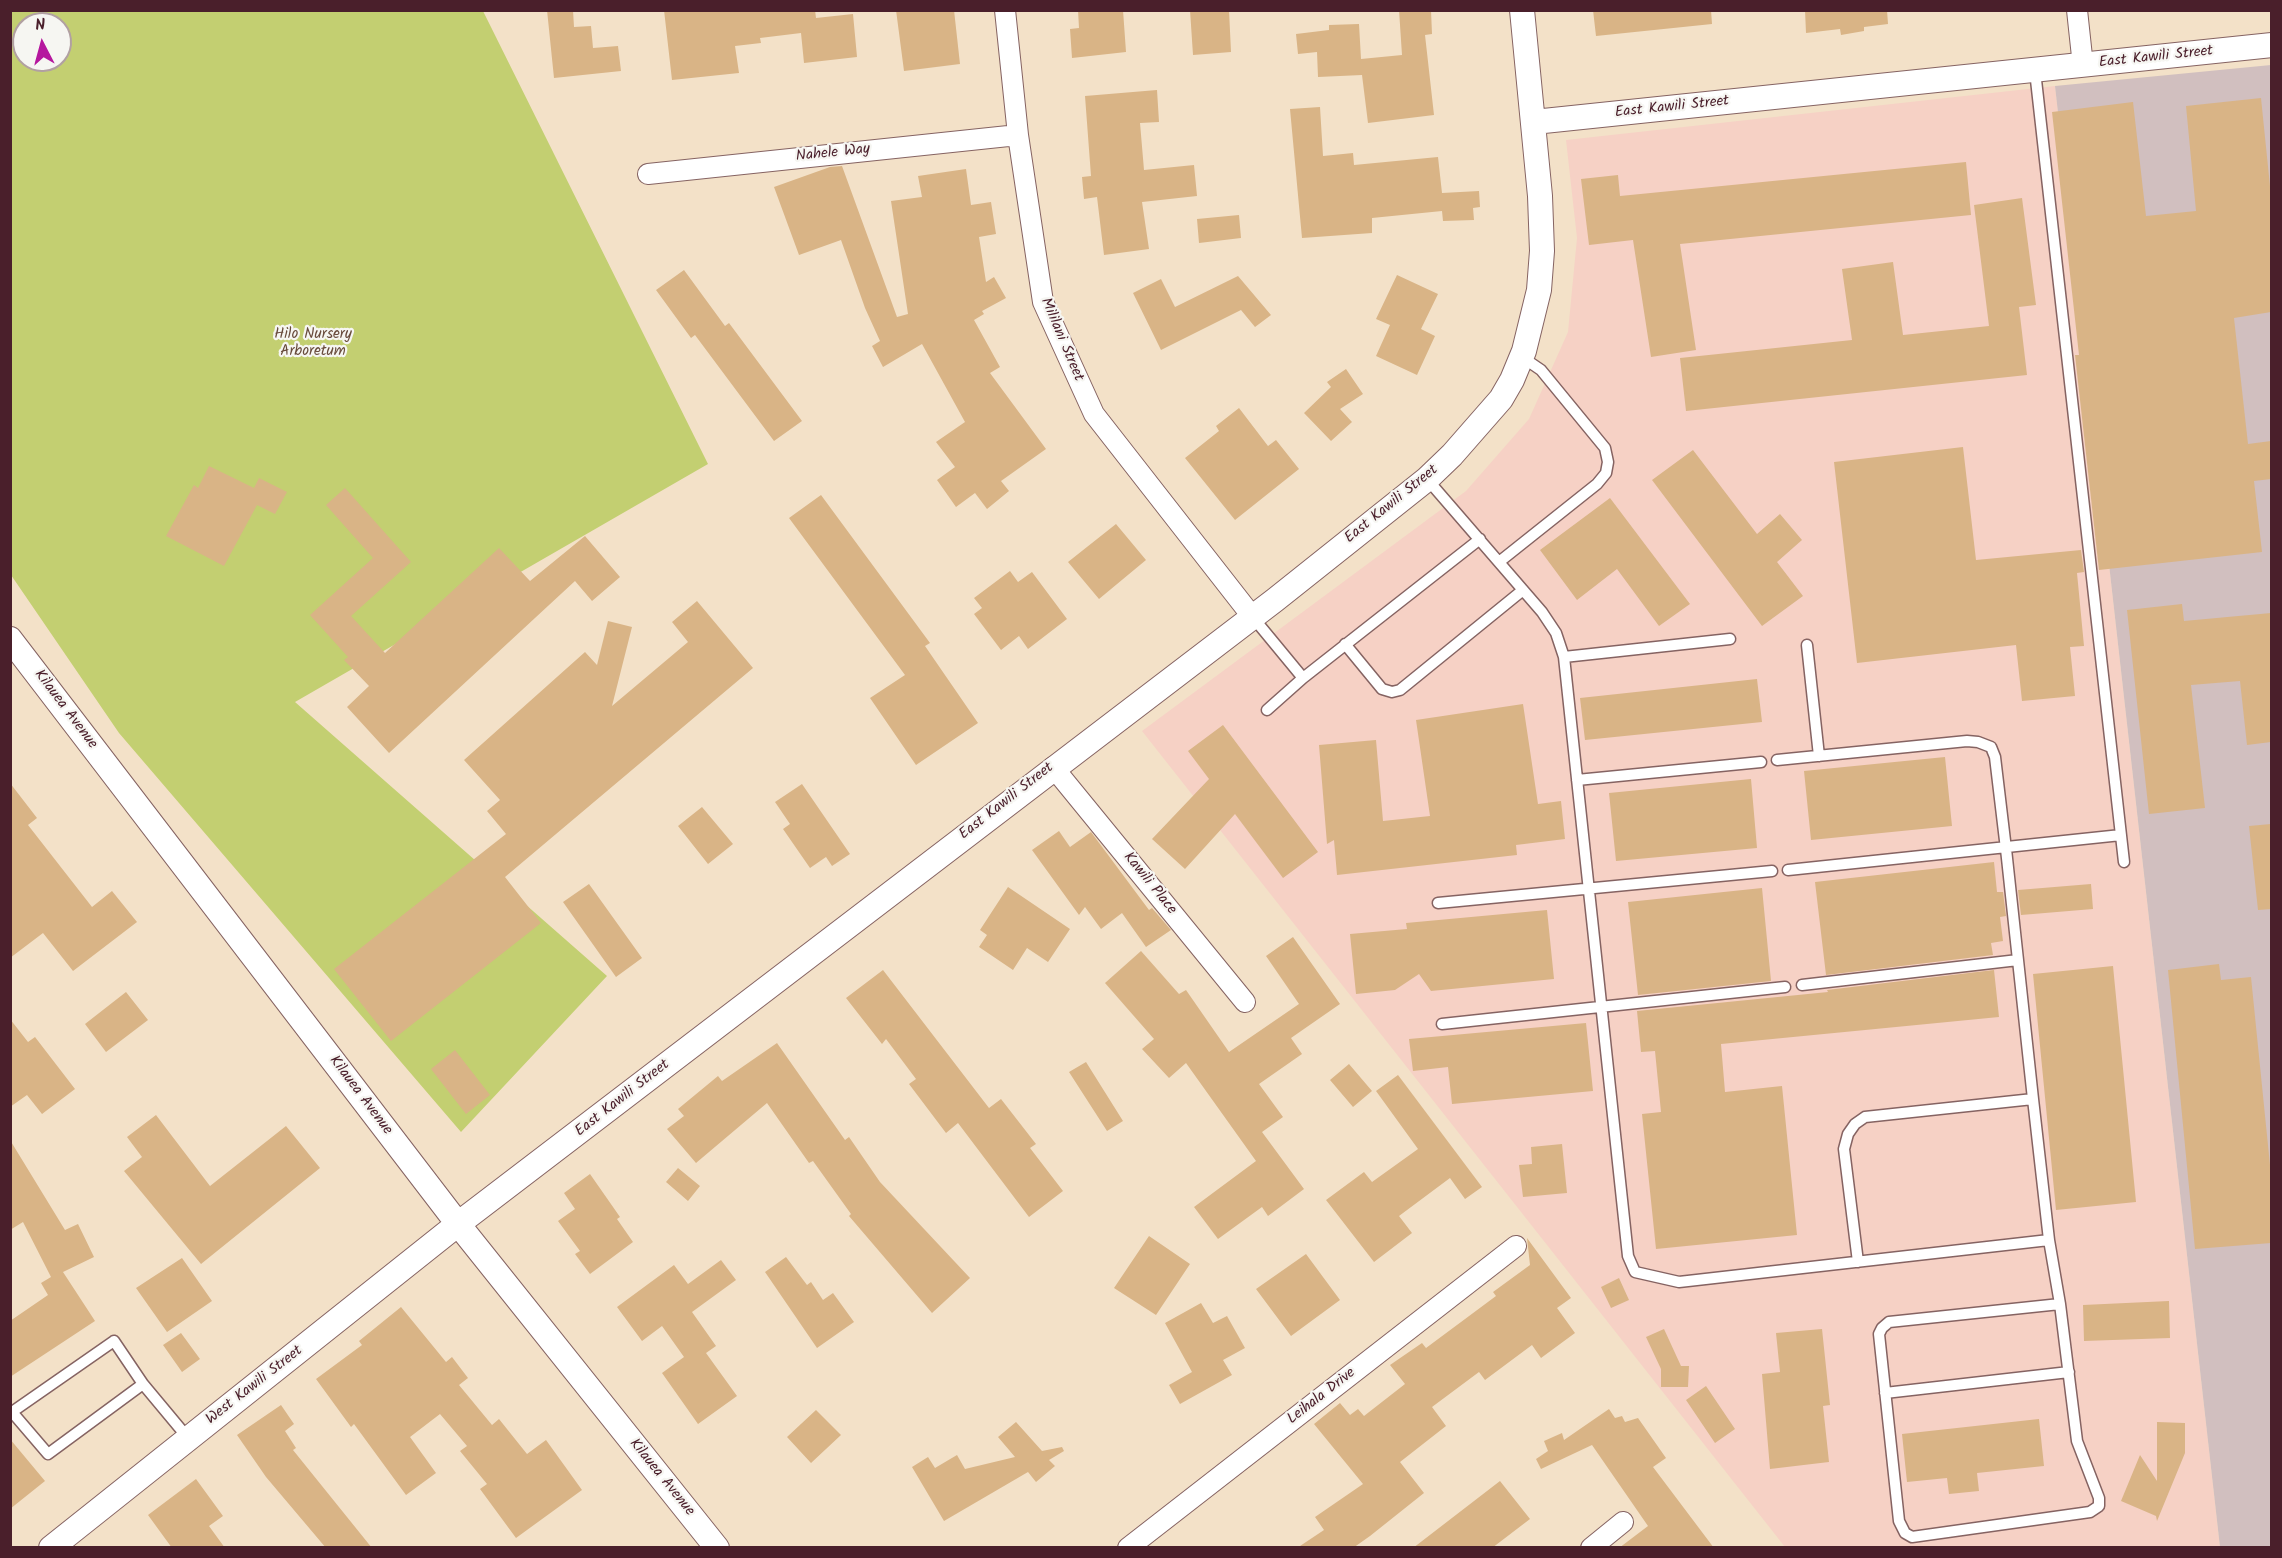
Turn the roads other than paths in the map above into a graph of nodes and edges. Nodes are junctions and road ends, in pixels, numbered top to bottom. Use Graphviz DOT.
graph roads {
  1 [pos="1005,10"];
  2 [pos="1522,10"];
  3 [pos="2077,10"];
  4 [pos="2271,45"];
  5 [pos="2083,66"];
  6 [pos="2035,71"];
  7 [pos="1534,122"];
  8 [pos="1018,135"];
  9 [pos="648,174"];
  10 [pos="1521,357"];
  11 [pos="1427,478"];
  12 [pos="1480,539"];
  13 [pos="1499,562"];
  14 [pos="1523,590"];
  15 [pos="1251,615"];
  16 [pos="10,639"];
  17 [pos="1730,639"];
  18 [pos="1345,644"];
  19 [pos="1807,645"];
  20 [pos="1564,657"];
  21 [pos="1303,678"];
  22 [pos="1267,710"];
  23 [pos="1819,756"];
  24 [pos="1777,760"];
  25 [pos="1761,762"];
  26 [pos="1053,766"];
  27 [pos="1577,780"];
  28 [pos="2121,835"];
  29 [pos="2006,849"];
  30 [pos="2124,862"];
  31 [pos="1788,870"];
  32 [pos="1772,871"];
  33 [pos="1589,888"];
  34 [pos="1438,903"];
  35 [pos="2018,960"];
  36 [pos="1802,985"];
  37 [pos="1785,987"];
  38 [pos="1245,1002"];
  39 [pos="1602,1009"];
  40 [pos="1442,1024"];
  41 [pos="2033,1099"];
  42 [pos="458,1224"];
  43 [pos="2049,1239"];
  44 [pos="1516,1246"];
  45 [pos="1858,1262"];
  46 [pos="2060,1304"];
  47 [pos="2069,1372"];
  48 [pos="143,1384"];
  49 [pos="1886,1393"];
  50 [pos="188,1438"];
  51 [pos="1623,1522"];
  52 [pos="51,1548"];
  53 [pos="717,1548"];
  54 [pos="1128,1548"];
  55 [pos="1591,1548"];
  1 -- 8 [label="street, Mililani Street"];
  2 -- 7 [label="street"];
  3 -- 5 [label="street"];
  4 -- 5 [label="street, East Kawili Street"];
  5 -- 6 [label="street, East Kawili Street"];
  6 -- 7 [label="street, East Kawili Street"];
  6 -- 28 [label="lane"];
  7 -- 10 [label="street, East Kawili Street"];
  8 -- 9 [label="street, Nahele Way"];
  8 -- 15 [label="street, Mililani Street"];
  10 -- 11 [label="street, East Kawili Street"];
  10 -- 13 [label="lane"];
  11 -- 12 [label="lane"];
  11 -- 15 [label="street, East Kawili Street"];
  12 -- 13 [label="lane"];
  12 -- 18 [label="lane"];
  13 -- 14 [label="lane"];
  14 -- 18 [label="lane"];
  14 -- 20 [label="lane"];
  15 -- 21 [label="lane"];
  15 -- 26 [label="street, East Kawili Street"];
  16 -- 42 [label="street, Kilauea Avenue"];
  17 -- 20 [label="lane"];
  18 -- 21 [label="lane"];
  19 -- 23 [label="lane"];
  20 -- 27 [label="lane"];
  21 -- 22 [label="lane"];
  23 -- 24 [label="lane"];
  23 -- 29 [label="lane"];
  25 -- 27 [label="lane"];
  26 -- 38 [label="street, Kawili Place"];
  26 -- 42 [label="street, East Kawili Street"];
  27 -- 33 [label="lane"];
  28 -- 29 [label="lane"];
  28 -- 30 [label="lane"];
  29 -- 31 [label="lane"];
  29 -- 35 [label="lane"];
  32 -- 33 [label="lane"];
  33 -- 34 [label="lane"];
  33 -- 39 [label="lane"];
  35 -- 36 [label="lane"];
  35 -- 41 [label="lane"];
  37 -- 39 [label="lane"];
  39 -- 40 [label="lane"];
  39 -- 45 [label="lane"];
  41 -- 43 [label="lane"];
  41 -- 45 [label="lane"];
  42 -- 50 [label="street, West Kawili Street"];
  42 -- 53 [label="street, Kilauea Avenue"];
  43 -- 45 [label="lane"];
  43 -- 46 [label="lane"];
  44 -- 54 [label="street, Leihala Drive"];
  46 -- 47 [label="lane"];
  46 -- 49 [label="lane"];
  47 -- 49 [label="lane"];
  47 -- 49 [label="lane"];
  48 -- 48 [label="lane"];
  48 -- 50 [label="lane"];
  50 -- 52 [label="street, West Kawili Street"];
  51 -- 55 [label="street"];
}
